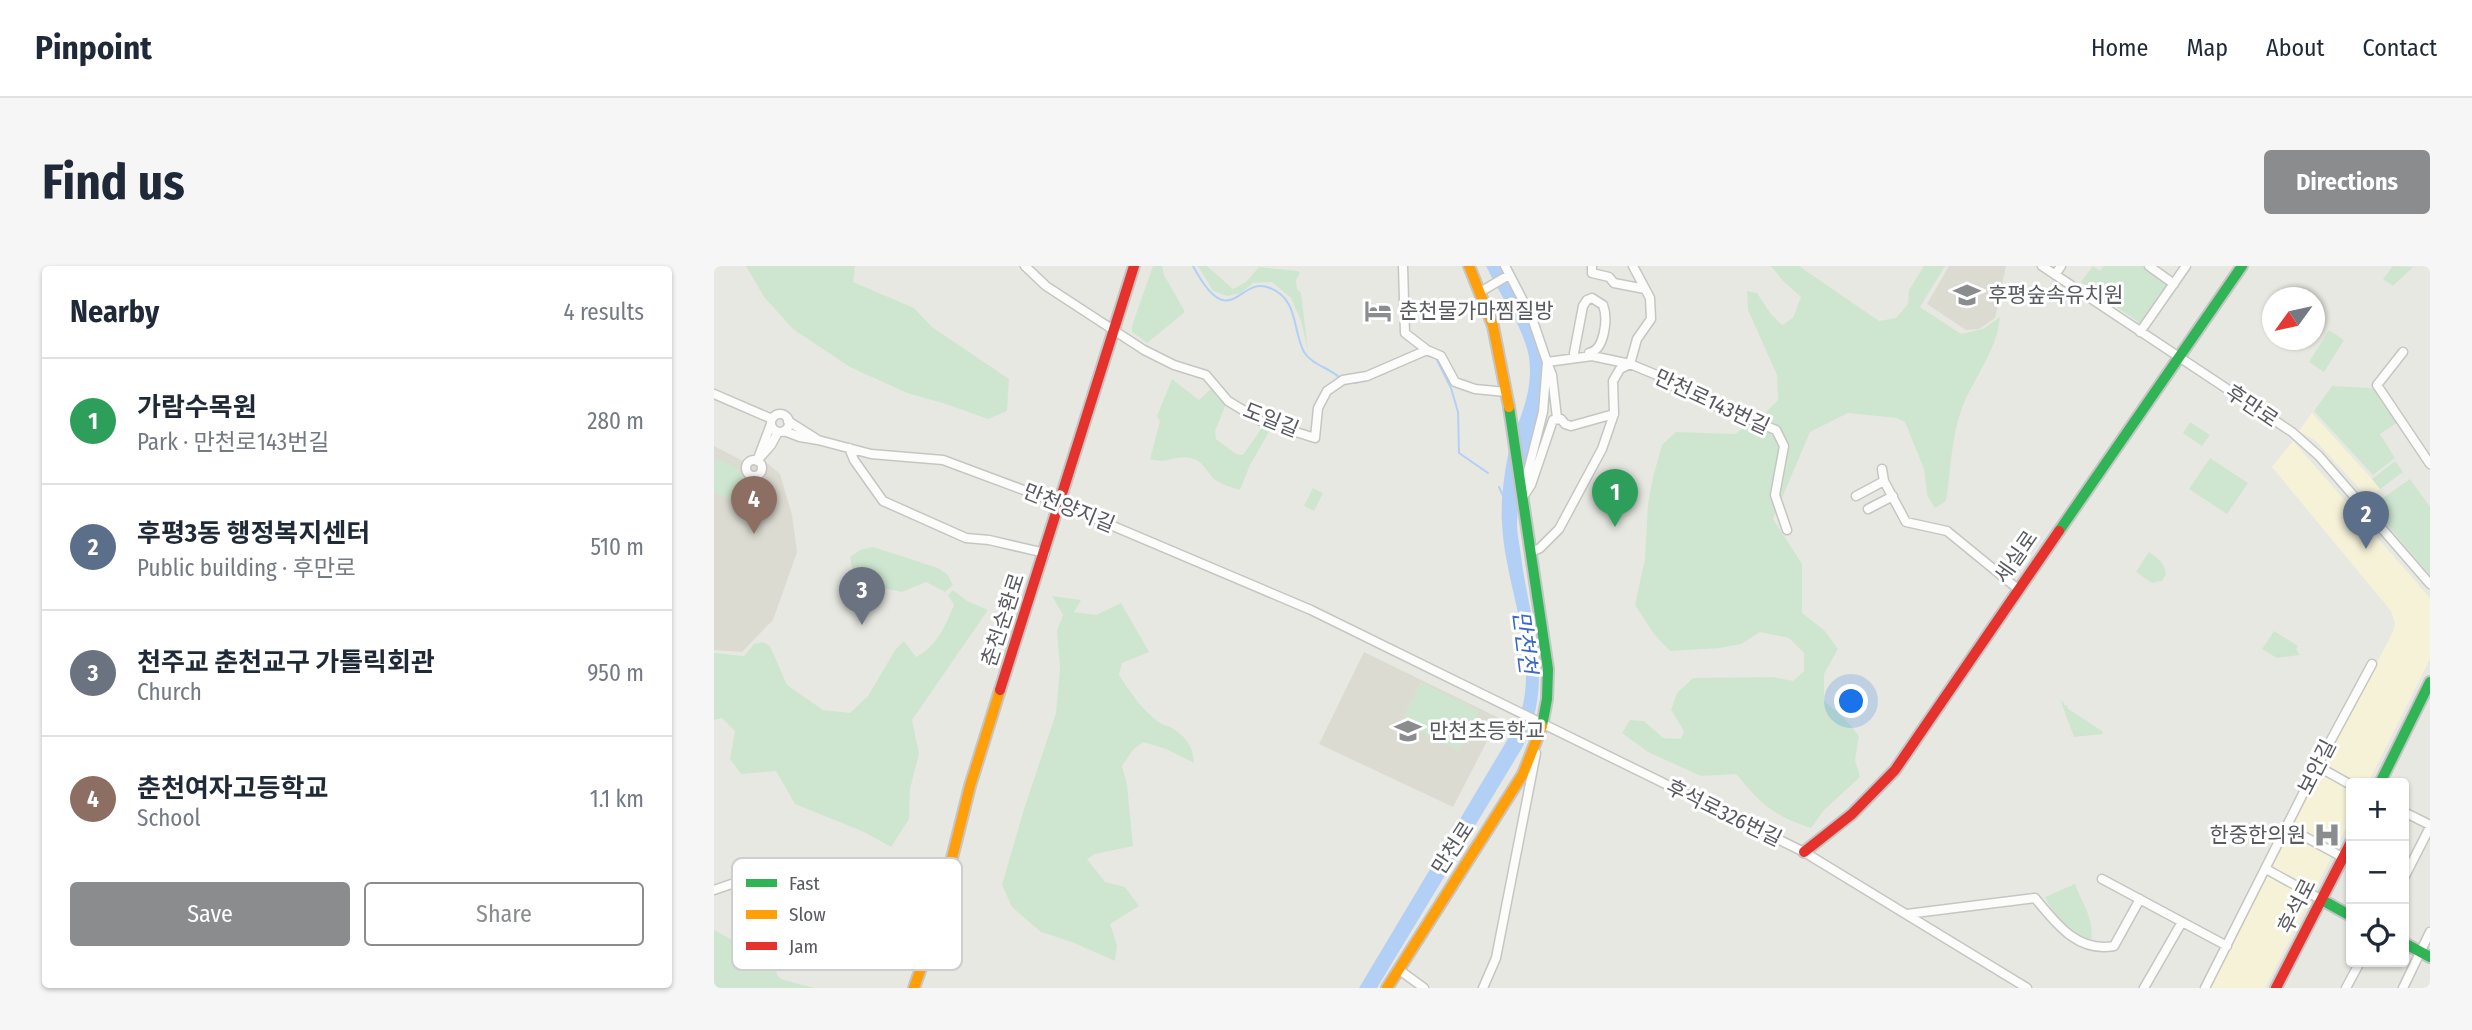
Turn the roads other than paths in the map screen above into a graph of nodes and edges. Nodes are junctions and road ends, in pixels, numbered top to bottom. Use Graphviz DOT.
graph roads {
  1 [pos="1025,266"];
  2 [pos="1134,266"];
  3 [pos="1403,266"];
  4 [pos="1469,266"];
  5 [pos="1592,266"];
  6 [pos="1633,266"];
  7 [pos="2042,266"];
  8 [pos="2061,266"];
  9 [pos="2149,266"];
  10 [pos="2186,266"];
  11 [pos="2242,266"];
  12 [pos="1508,271"];
  13 [pos="2055,275"];
  14 [pos="2174,284"];
  15 [pos="1485,289"];
  16 [pos="1645,289"];
  17 [pos="1113,332"];
  18 [pos="2140,332"];
  19 [pos="1427,349"];
  20 [pos="2403,352"];
  21 [pos="1574,354"];
  22 [pos="2179,357"];
  23 [pos="1547,362"];
  24 [pos="1630,365"];
  25 [pos="1506,392"];
  26 [pos="714,394"];
  27 [pos="1614,414"];
  28 [pos="1557,418"];
  29 [pos="788,421"];
  30 [pos="771,422"];
  31 [pos="781,431"];
  32 [pos="818,440"];
  33 [pos="849,448"];
  34 [pos="2430,464"];
  35 [pos="1882,469"];
  36 [pos="1884,481"];
  37 [pos="1522,494"];
  38 [pos="1856,496"];
  39 [pos="1894,496"];
  40 [pos="1061,504"];
  41 [pos="1868,509"];
  42 [pos="1787,530"];
  43 [pos="1045,553"];
  44 [pos="1530,553"];
  45 [pos="2430,584"];
  46 [pos="2018,589"];
  47 [pos="2372,664"];
  48 [pos="2430,682"];
  49 [pos="1502,703"];
  50 [pos="1540,723"];
  51 [pos="1537,747"];
  52 [pos="2317,766"];
  53 [pos="2382,778"];
  54 [pos="2346,782"];
  55 [pos="2409,815"];
  56 [pos="2430,826"];
  57 [pos="2287,827"];
  58 [pos="1804,852"];
  59 [pos="2346,853"];
  60 [pos="952,858"];
  61 [pos="2344,858"];
  62 [pos="2409,868"];
  63 [pos="2266,869"];
  64 [pos="2102,878"];
  65 [pos="732,884"];
  66 [pos="714,890"];
  67 [pos="2140,899"];
  68 [pos="2322,900"];
  69 [pos="2346,913"];
  70 [pos="1907,914"];
  71 [pos="2182,922"];
  72 [pos="2430,932"];
  73 [pos="2227,946"];
  74 [pos="2409,946"];
  75 [pos="2425,954"];
  76 [pos="2357,967"];
  77 [pos="1398,969"];
  78 [pos="921,970"];
  79 [pos="914,988"];
  80 [pos="1387,988"];
  81 [pos="1424,988"];
  82 [pos="1483,988"];
  83 [pos="2027,988"];
  84 [pos="2144,988"];
  85 [pos="2205,988"];
  86 [pos="2276,988"];
  87 [pos="2346,988"];
  88 [pos="2403,988"];
  1 -- 17 [label="street, 도일길"];
  2 -- 17 [label="street, 춘천순환로"];
  3 -- 19 [label="street"];
  4 -- 15 [label="street"];
  5 -- 16 [label="street"];
  6 -- 16 [label="street, 만천로143번길"];
  7 -- 13 [label="street, 후만로"];
  8 -- 13 [label="street"];
  9 -- 14 [label="street"];
  10 -- 14 [label="street"];
  11 -- 22 [label="street, 세실로"];
  12 -- 15 [label="street"];
  12 -- 21 [label="street"];
  12 -- 23 [label="street"];
  13 -- 18 [label="street, 후만로"];
  14 -- 18 [label="street"];
  15 -- 25 [label="street"];
  16 -- 24 [label="street, 만천로143번길"];
  17 -- 19 [label="street, 도일길"];
  17 -- 40 [label="street, 춘천순환로"];
  18 -- 22 [label="street, 후만로"];
  19 -- 25 [label="street"];
  20 -- 34 [label="street"];
  21 -- 21 [label="street"];
  22 -- 45 [label="street, 후만로"];
  22 -- 46 [label="street, 세실로"];
  23 -- 24 [label="street"];
  23 -- 28 [label="street"];
  23 -- 37 [label="street"];
  24 -- 27 [label="street, 만천로143번길"];
  24 -- 42 [label="street, 만천로143번길"];
  25 -- 37 [label="street, 만천로"];
  26 -- 30 [label="street"];
  27 -- 28 [label="street"];
  27 -- 44 [label="street, 만천로143번길"];
  28 -- 37 [label="street"];
  29 -- 30 [label="street"];
  29 -- 31 [label="street"];
  29 -- 32 [label="street"];
  30 -- 31 [label="street"];
  30 -- 31 [label="street"];
  31 -- 32 [label="street, 만천양지길"];
  32 -- 33 [label="street, 만천양지길"];
  33 -- 40 [label="street, 만천양지길"];
  33 -- 43 [label="street"];
  35 -- 36 [label="street"];
  36 -- 38 [label="street"];
  36 -- 39 [label="street"];
  37 -- 44 [label="street, 만천로"];
  39 -- 41 [label="street"];
  39 -- 46 [label="street"];
  40 -- 43 [label="street, 춘천순환로"];
  40 -- 49 [label="street, 만천양지길"];
  43 -- 60 [label="street, 춘천순환로"];
  44 -- 50 [label="street, 만천로"];
  46 -- 58 [label="street, 세실로"];
  47 -- 52 [label="street, 보안길"];
  48 -- 53 [label="street"];
  49 -- 50 [label="street, 후석로326번길"];
  50 -- 51 [label="street, 만천로"];
  50 -- 58 [label="street, 후석로326번길"];
  51 -- 77 [label="street, 만천로"];
  51 -- 82 [label="street, 만천로"];
  52 -- 54 [label="street"];
  52 -- 57 [label="street, 보안길"];
  55 -- 56 [label="street"];
  56 -- 62 [label="street"];
  57 -- 61 [label="street"];
  57 -- 63 [label="street, 보안길"];
  58 -- 70 [label="street, 후석로326번길"];
  59 -- 61 [label="street, 후석로"];
  61 -- 68 [label="street, 후석로"];
  63 -- 68 [label="street"];
  63 -- 73 [label="street, 보안길"];
  64 -- 67 [label="street"];
  65 -- 66 [label="street"];
  67 -- 70 [label="street"];
  67 -- 71 [label="street"];
  68 -- 69 [label="street"];
  68 -- 86 [label="street, 후석로"];
  70 -- 83 [label="street, 후석로326번길"];
  71 -- 73 [label="street"];
  71 -- 84 [label="street"];
  72 -- 75 [label="street"];
  73 -- 85 [label="street, 보안길"];
  74 -- 75 [label="street"];
  75 -- 88 [label="street"];
  76 -- 87 [label="street"];
  77 -- 80 [label="street, 만천로"];
  77 -- 81 [label="street"];
  78 -- 79 [label="street, 춘천순환로"];
}
